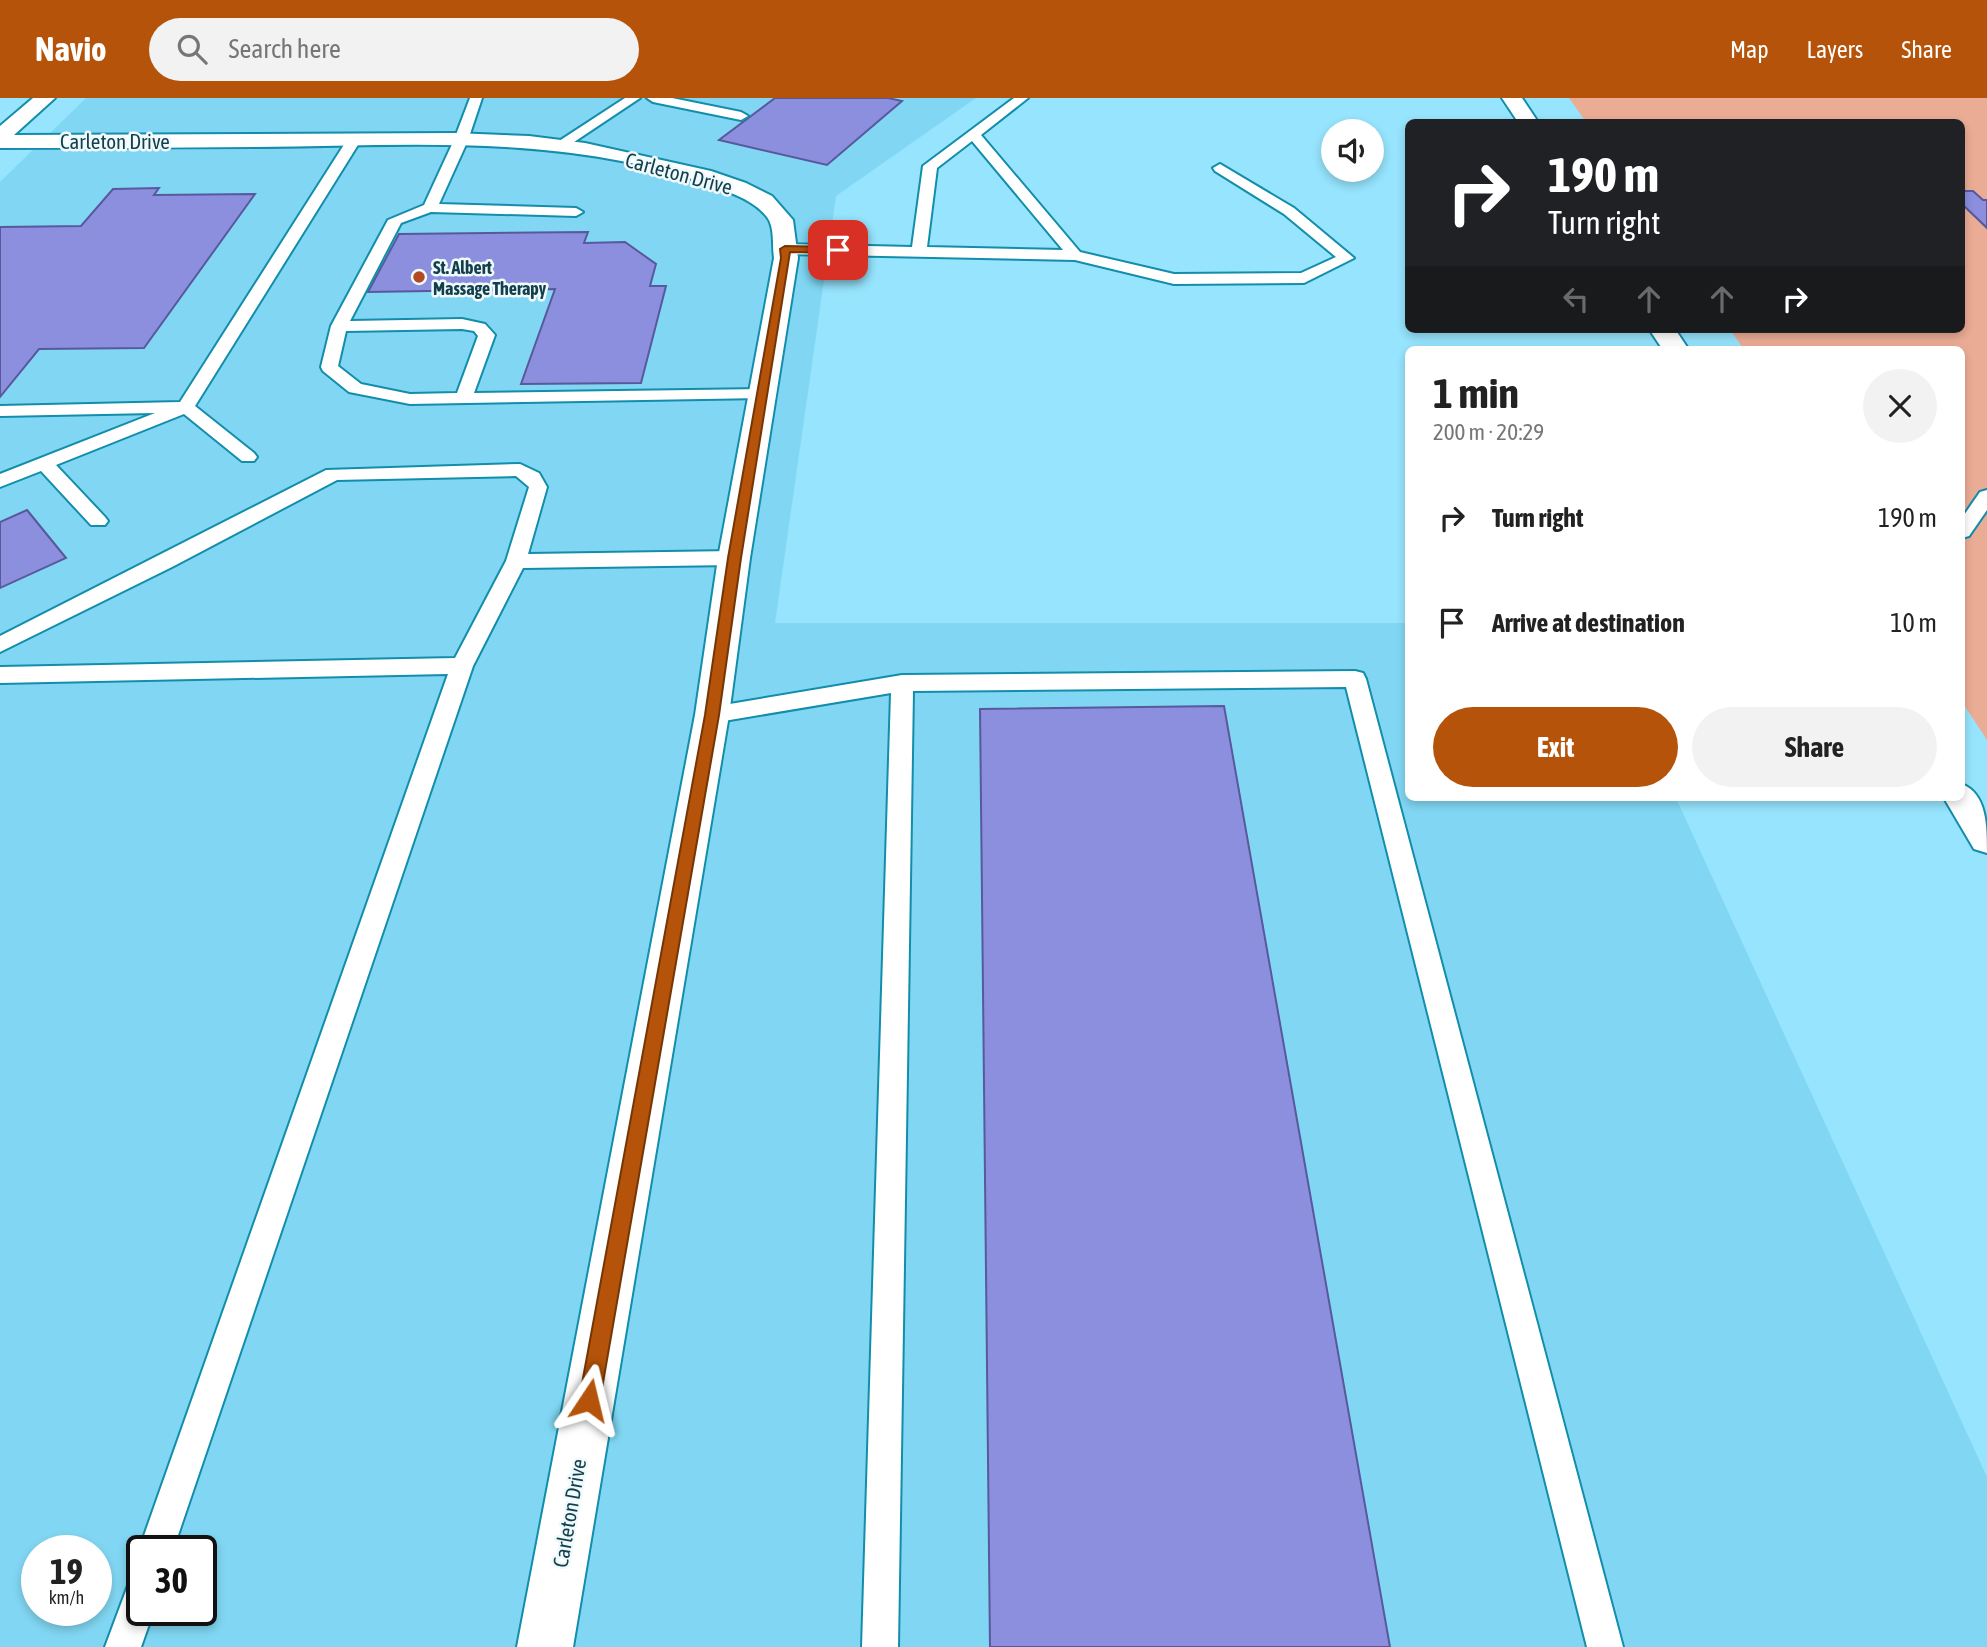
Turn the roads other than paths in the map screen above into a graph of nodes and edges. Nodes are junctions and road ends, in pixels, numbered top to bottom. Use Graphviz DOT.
graph roads {
  1 [pos="45,98"];
  2 [pos="475,98"];
  3 [pos="634,98"];
  4 [pos="653,98"];
  5 [pos="1022,98"];
  6 [pos="1512,98"];
  7 [pos="741,116"];
  8 [pos="1526,119"];
  9 [pos="973,134"];
  10 [pos="0,139"];
  11 [pos="354,140"];
  12 [pos="461,140"];
  13 [pos="560,145"];
  14 [pos="1220,168"];
  15 [pos="430,208"];
  16 [pos="576,212"];
  17 [pos="785,249"];
  18 [pos="919,252"];
  19 [pos="1075,255"];
  20 [pos="339,326"];
  21 [pos="763,394"];
  22 [pos="463,399"];
  23 [pos="186,407"];
  24 [pos="0,411"];
  25 [pos="248,457"];
  26 [pos="45,464"];
  27 [pos="0,481"];
  28 [pos="1987,496"];
  29 [pos="98,521"];
  30 [pos="1965,528"];
  31 [pos="734,558"];
  32 [pos="516,561"];
  33 [pos="0,645"];
  34 [pos="462,666"];
  35 [pos="1,676"];
  36 [pos="902,683"];
  37 [pos="712,715"];
  38 [pos="1964,801"];
  39 [pos="1987,838"];
  40 [pos="161,1535"];
  41 [pos="130,1626"];
  42 [pos="123,1647"];
  43 [pos="545,1647"];
  44 [pos="880,1647"];
  45 [pos="1605,1647"];
  1 -- 10 [label="street"];
  2 -- 12 [label="lane"];
  3 -- 13 [label="lane"];
  4 -- 7 [label="lane"];
  5 -- 9 [label="lane"];
  6 -- 8 [label="street"];
  9 -- 18 [label="lane"];
  9 -- 19 [label="lane"];
  10 -- 11 [label="street, Carleton Drive"];
  11 -- 12 [label="street, Carleton Drive"];
  11 -- 23 [label="lane"];
  12 -- 13 [label="street, Carleton Drive"];
  12 -- 15 [label="lane"];
  13 -- 17 [label="street, Carleton Drive"];
  14 -- 19 [label="lane"];
  15 -- 16 [label="lane"];
  15 -- 20 [label="lane"];
  17 -- 18 [label="lane"];
  17 -- 21 [label="street, Carleton Drive"];
  18 -- 19 [label="lane"];
  20 -- 22 [label="lane"];
  20 -- 22 [label="lane"];
  21 -- 22 [label="lane"];
  21 -- 31 [label="street, Carleton Drive"];
  23 -- 24 [label="lane"];
  23 -- 25 [label="lane"];
  23 -- 26 [label="lane"];
  26 -- 27 [label="lane"];
  26 -- 29 [label="lane"];
  28 -- 30 [label="lane"];
  31 -- 32 [label="lane"];
  31 -- 37 [label="street, Carleton Drive"];
  32 -- 33 [label="lane"];
  32 -- 34 [label="lane"];
  34 -- 35 [label="lane"];
  34 -- 40 [label="lane"];
  36 -- 37 [label="lane"];
  36 -- 44 [label="lane"];
  36 -- 45 [label="lane"];
  37 -- 43 [label="street, Carleton Drive"];
  38 -- 39 [label="street"];
  41 -- 42 [label="lane"];
}
